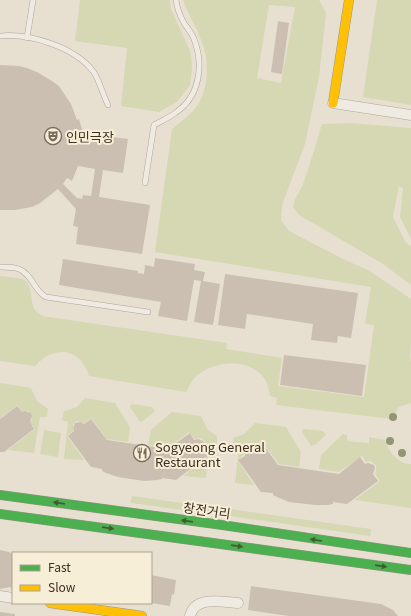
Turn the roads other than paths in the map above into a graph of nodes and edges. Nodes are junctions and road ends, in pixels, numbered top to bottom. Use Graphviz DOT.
graph roads {
  1 [pos="33,0"];
  2 [pos="176,0"];
  3 [pos="349,0"];
  4 [pos="0,36"];
  5 [pos="27,38"];
  6 [pos="333,103"];
  7 [pos="108,105"];
  8 [pos="411,115"];
  9 [pos="145,183"];
  10 [pos="0,267"];
  11 [pos="148,312"];
  12 [pos="0,495"];
  13 [pos="0,514"];
  14 [pos="411,553"];
  15 [pos="411,570"];
  16 [pos="0,596"];
  17 [pos="12,598"];
  18 [pos="238,603"];
  19 [pos="57,604"];
  20 [pos="142,616"];
  21 [pos="190,616"];
  1 -- 5 [label="lane"];
  2 -- 9 [label="lane"];
  3 -- 6 [label="main road"];
  4 -- 5 [label="lane"];
  5 -- 7 [label="lane"];
  6 -- 8 [label="street"];
  10 -- 11 [label="lane"];
  14 -- 12 [label="main road, 창전거리, one-way"];
  13 -- 15 [label="main road, one-way"];
  16 -- 17 [label="street"];
  18 -- 21 [label="street"];
  19 -- 20 [label="main road"];
}
